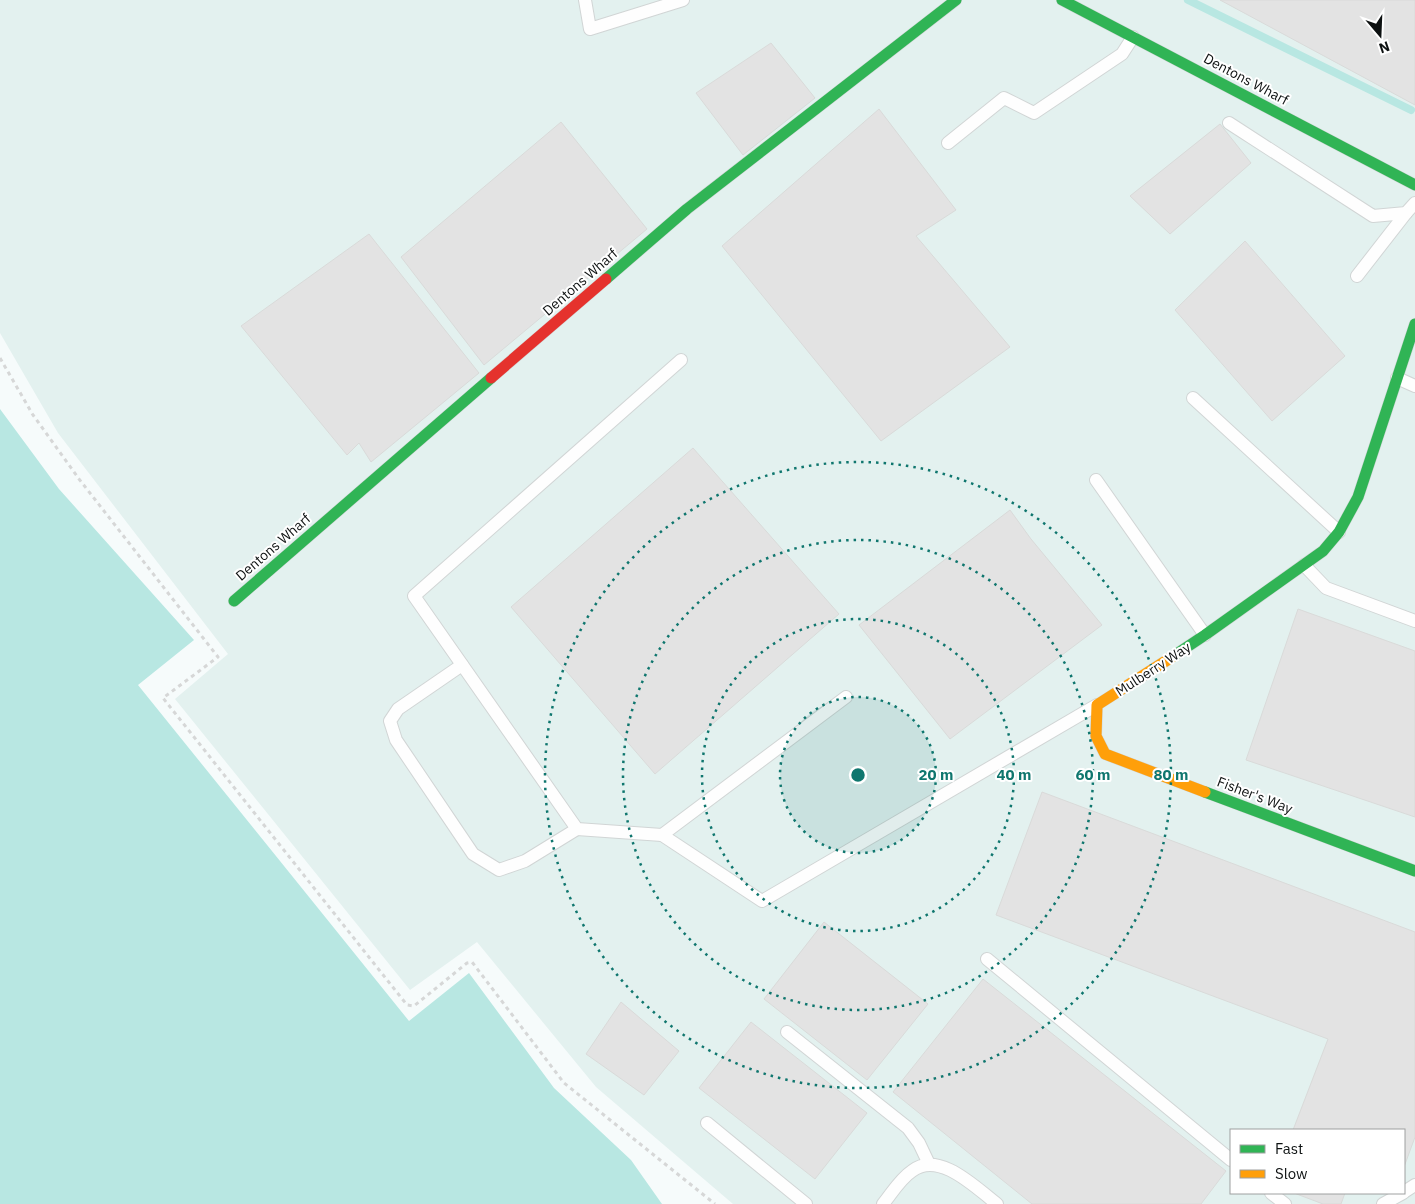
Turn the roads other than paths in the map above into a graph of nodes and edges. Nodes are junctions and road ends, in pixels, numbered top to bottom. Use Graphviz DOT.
graph roads {
  1 [pos="585,0"];
  2 [pos="683,0"];
  3 [pos="956,0"];
  4 [pos="1062,0"];
  5 [pos="1133,37"];
  6 [pos="1229,123"];
  7 [pos="948,143"];
  8 [pos="1415,185"];
  9 [pos="1415,202"];
  10 [pos="1406,213"];
  11 [pos="1357,276"];
  12 [pos="1415,324"];
  13 [pos="681,360"];
  14 [pos="1397,378"];
  15 [pos="1415,386"];
  16 [pos="1193,398"];
  17 [pos="1096,480"];
  18 [pos="1339,532"];
  19 [pos="1304,565"];
  20 [pos="234,601"];
  21 [pos="1415,621"];
  22 [pos="1205,635"];
  23 [pos="462,665"];
  24 [pos="846,697"];
  25 [pos="1097,706"];
  26 [pos="577,829"];
  27 [pos="662,835"];
  28 [pos="1415,871"];
  29 [pos="987,958"];
  30 [pos="787,1032"];
  31 [pos="706,1123"];
  32 [pos="1230,1159"];
  33 [pos="929,1164"];
  34 [pos="1272,1194"];
  35 [pos="1403,1194"];
  36 [pos="806,1204"];
  37 [pos="883,1204"];
  38 [pos="997,1204"];
  39 [pos="1285,1204"];
  40 [pos="1383,1204"];
  1 -- 2 [label="lane"];
  3 -- 20 [label="street, Dentons Wharf"];
  4 -- 5 [label="street, Dentons Wharf"];
  5 -- 7 [label="lane"];
  5 -- 8 [label="street, Dentons Wharf"];
  6 -- 10 [label="lane"];
  9 -- 10 [label="lane"];
  10 -- 11 [label="lane"];
  12 -- 14 [label="street, Mulberry Way"];
  13 -- 23 [label="lane"];
  14 -- 15 [label="lane"];
  14 -- 18 [label="street, Mulberry Way"];
  16 -- 18 [label="lane"];
  17 -- 22 [label="lane"];
  18 -- 19 [label="street, Mulberry Way"];
  19 -- 21 [label="lane"];
  19 -- 22 [label="street, Mulberry Way"];
  22 -- 25 [label="street, Mulberry Way"];
  23 -- 26 [label="lane"];
  23 -- 26 [label="lane"];
  24 -- 27 [label="lane"];
  25 -- 27 [label="lane, Mulberry Way"];
  25 -- 28 [label="street, Fisher's Way"];
  26 -- 27 [label="lane"];
  29 -- 32 [label="lane"];
  30 -- 33 [label="lane"];
  31 -- 36 [label="lane"];
  33 -- 37 [label="lane"];
  33 -- 38 [label="lane"];
  34 -- 39 [label="lane"];
  35 -- 40 [label="lane"];
}
